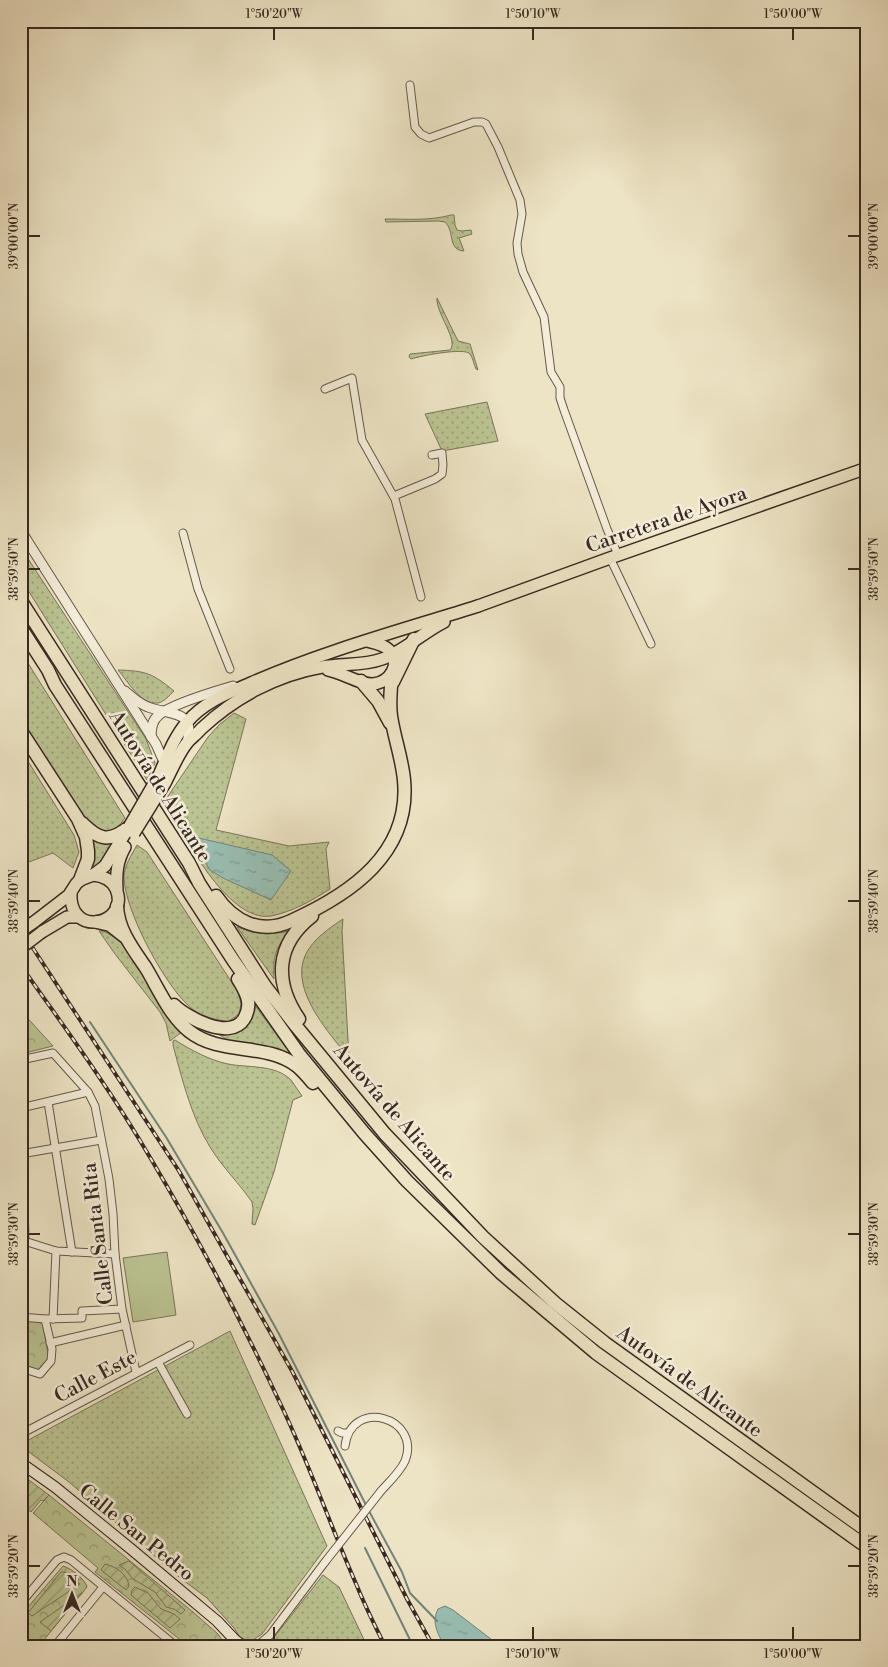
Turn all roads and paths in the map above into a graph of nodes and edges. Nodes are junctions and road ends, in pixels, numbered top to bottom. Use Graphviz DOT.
graph roads {
  1 [pos="410,85"];
  2 [pos="325,389"];
  3 [pos="432,455"];
  4 [pos="867,468"];
  5 [pos="394,496"];
  6 [pos="21,531"];
  7 [pos="183,533"];
  8 [pos="614,556"];
  9 [pos="421,597"];
  10 [pos="21,601"];
  11 [pos="478,606"];
  12 [pos="21,628"];
  13 [pos="414,640"];
  14 [pos="365,641"];
  15 [pos="21,644"];
  16 [pos="651,644"];
  17 [pos="392,655"];
  18 [pos="355,664"];
  19 [pos="313,668"];
  20 [pos="230,669"];
  21 [pos="265,676"];
  22 [pos="360,681"];
  23 [pos="392,681"];
  24 [pos="118,683"];
  25 [pos="55,685"];
  26 [pos="165,710"];
  27 [pos="187,722"];
  28 [pos="21,731"];
  29 [pos="394,732"];
  30 [pos="154,740"];
  31 [pos="187,742"];
  32 [pos="170,750"];
  33 [pos="164,762"];
  34 [pos="162,779"];
  35 [pos="78,819"];
  36 [pos="131,830"];
  37 [pos="189,863"];
  38 [pos="93,875"];
  39 [pos="80,880"];
  40 [pos="117,891"];
  41 [pos="71,892"];
  42 [pos="330,901"];
  43 [pos="117,906"];
  44 [pos="79,917"];
  45 [pos="97,922"];
  46 [pos="21,931"];
  47 [pos="128,940"];
  48 [pos="21,948"];
  49 [pos="233,960"];
  50 [pos="160,990"];
  51 [pos="311,1044"];
  52 [pos="21,1060"];
  53 [pos="88,1092"];
  54 [pos="48,1102"];
  55 [pos="342,1106"];
  56 [pos="21,1108"];
  57 [pos="101,1140"];
  58 [pos="56,1148"];
  59 [pos="21,1154"];
  60 [pos="21,1180"];
  61 [pos="23,1240"];
  62 [pos="56,1250"];
  63 [pos="72,1252"];
  64 [pos="115,1254"];
  65 [pos="122,1309"];
  66 [pos="21,1316"];
  67 [pos="49,1319"];
  68 [pos="126,1324"];
  69 [pos="50,1343"];
  70 [pos="190,1345"];
  71 [pos="158,1362"];
  72 [pos="21,1368"];
  73 [pos="136,1372"];
  74 [pos="187,1414"];
  75 [pos="338,1431"];
  76 [pos="348,1432"];
  77 [pos="21,1434"];
  78 [pos="345,1446"];
  79 [pos="21,1463"];
  80 [pos="867,1531"];
  81 [pos="867,1547"];
  82 [pos="103,1587"];
  83 [pos="21,1603"];
  84 [pos="228,1632"];
  85 [pos="55,1646"];
  86 [pos="175,1646"];
  87 [pos="232,1646"];
  88 [pos="243,1646"];
  89 [pos="257,1646"];
  1 -- 8 [label="street"];
  2 -- 5 [label="street"];
  3 -- 5 [label="street"];
  4 -- 8 [label="main road, Carretera de Ayora"];
  5 -- 9 [label="street"];
  6 -- 24 [label="street"];
  7 -- 20 [label="street"];
  8 -- 11 [label="main road, Carretera de Ayora"];
  8 -- 16 [label="street"];
  10 -- 37 [label="highway, Autovía de Alicante"];
  11 -- 13 [label="main road"];
  11 -- 14 [label="main road"];
  12 -- 25 [label="highway, Autovía de Alicante"];
  13 -- 17 [label="main road"];
  13 -- 23 [label="highway"];
  14 -- 17 [label="main road"];
  14 -- 18 [label="main road"];
  14 -- 21 [label="main road"];
  15 -- 25 [label="highway"];
  17 -- 18 [label="main road"];
  17 -- 23 [label="main road"];
  18 -- 19 [label="main road"];
  18 -- 22 [label="main road"];
  19 -- 22 [label="main road"];
  19 -- 31 [label="main road"];
  21 -- 26 [label="street"];
  21 -- 27 [label="main road"];
  22 -- 23 [label="main road"];
  22 -- 29 [label="highway"];
  23 -- 29 [label="highway"];
  24 -- 26 [label="street"];
  24 -- 30 [label="street"];
  25 -- 49 [label="highway, Autovía de Alicante"];
  26 -- 27 [label="street"];
  26 -- 30 [label="street"];
  27 -- 31 [label="street"];
  27 -- 32 [label="main road"];
  28 -- 35 [label="highway"];
  29 -- 42 [label="highway"];
  30 -- 32 [label="street"];
  30 -- 33 [label="street"];
  31 -- 32 [label="street"];
  31 -- 34 [label="main road"];
  32 -- 33 [label="main road"];
  33 -- 34 [label="main road"];
  34 -- 36 [label="main road, bridge"];
  35 -- 36 [label="highway"];
  35 -- 39 [label="highway"];
  36 -- 38 [label="main road"];
  36 -- 40 [label="main road"];
  37 -- 42 [label="highway"];
  37 -- 51 [label="highway, Autovía de Alicante"];
  38 -- 39 [label="main road"];
  38 -- 40 [label="main road"];
  39 -- 41 [label="main road"];
  40 -- 43 [label="main road"];
  41 -- 44 [label="main road"];
  41 -- 46 [label="main road, bridge"];
  42 -- 51 [label="highway"];
  43 -- 45 [label="main road"];
  43 -- 47 [label="highway"];
  44 -- 45 [label="main road"];
  44 -- 48 [label="main road, bridge"];
  45 -- 47 [label="highway"];
  47 -- 50 [label="highway"];
  49 -- 50 [label="highway"];
  49 -- 55 [label="highway, Autovía de Alicante"];
  50 -- 55 [label="highway"];
  51 -- 80 [label="highway, Autovía de Alicante"];
  52 -- 53 [label="street"];
  53 -- 54 [label="street"];
  53 -- 57 [label="street, Calle Santa Rita"];
  54 -- 56 [label="street"];
  54 -- 58 [label="street"];
  55 -- 81 [label="highway, Autovía de Alicante"];
  57 -- 58 [label="street"];
  57 -- 64 [label="street, Calle Santa Rita"];
  58 -- 59 [label="street"];
  58 -- 63 [label="street"];
  60 -- 61 [label="street"];
  61 -- 62 [label="street"];
  62 -- 63 [label="street"];
  62 -- 67 [label="street"];
  63 -- 64 [label="street"];
  64 -- 65 [label="street, Calle Santa Rita"];
  65 -- 67 [label="street"];
  65 -- 68 [label="street, Calle Santa Rita"];
  66 -- 67 [label="street"];
  67 -- 69 [label="street"];
  68 -- 69 [label="street"];
  68 -- 73 [label="street, Calle Santa Rita"];
  69 -- 72 [label="street"];
  70 -- 71 [label="street, Calle Este"];
  71 -- 73 [label="street, Calle Este"];
  71 -- 74 [label="street, Calle Este"];
  73 -- 77 [label="street, Calle Este"];
  75 -- 76 [label="street"];
  76 -- 78 [label="street"];
  76 -- 89 [label="street, bridge"];
  79 -- 84 [label="main road, Calle San Pedro"];
  82 -- 83 [label="street"];
  82 -- 85 [label="street"];
  82 -- 86 [label="street"];
  84 -- 87 [label="main road"];
  84 -- 88 [label="main road, Calle San Pedro"];
}
